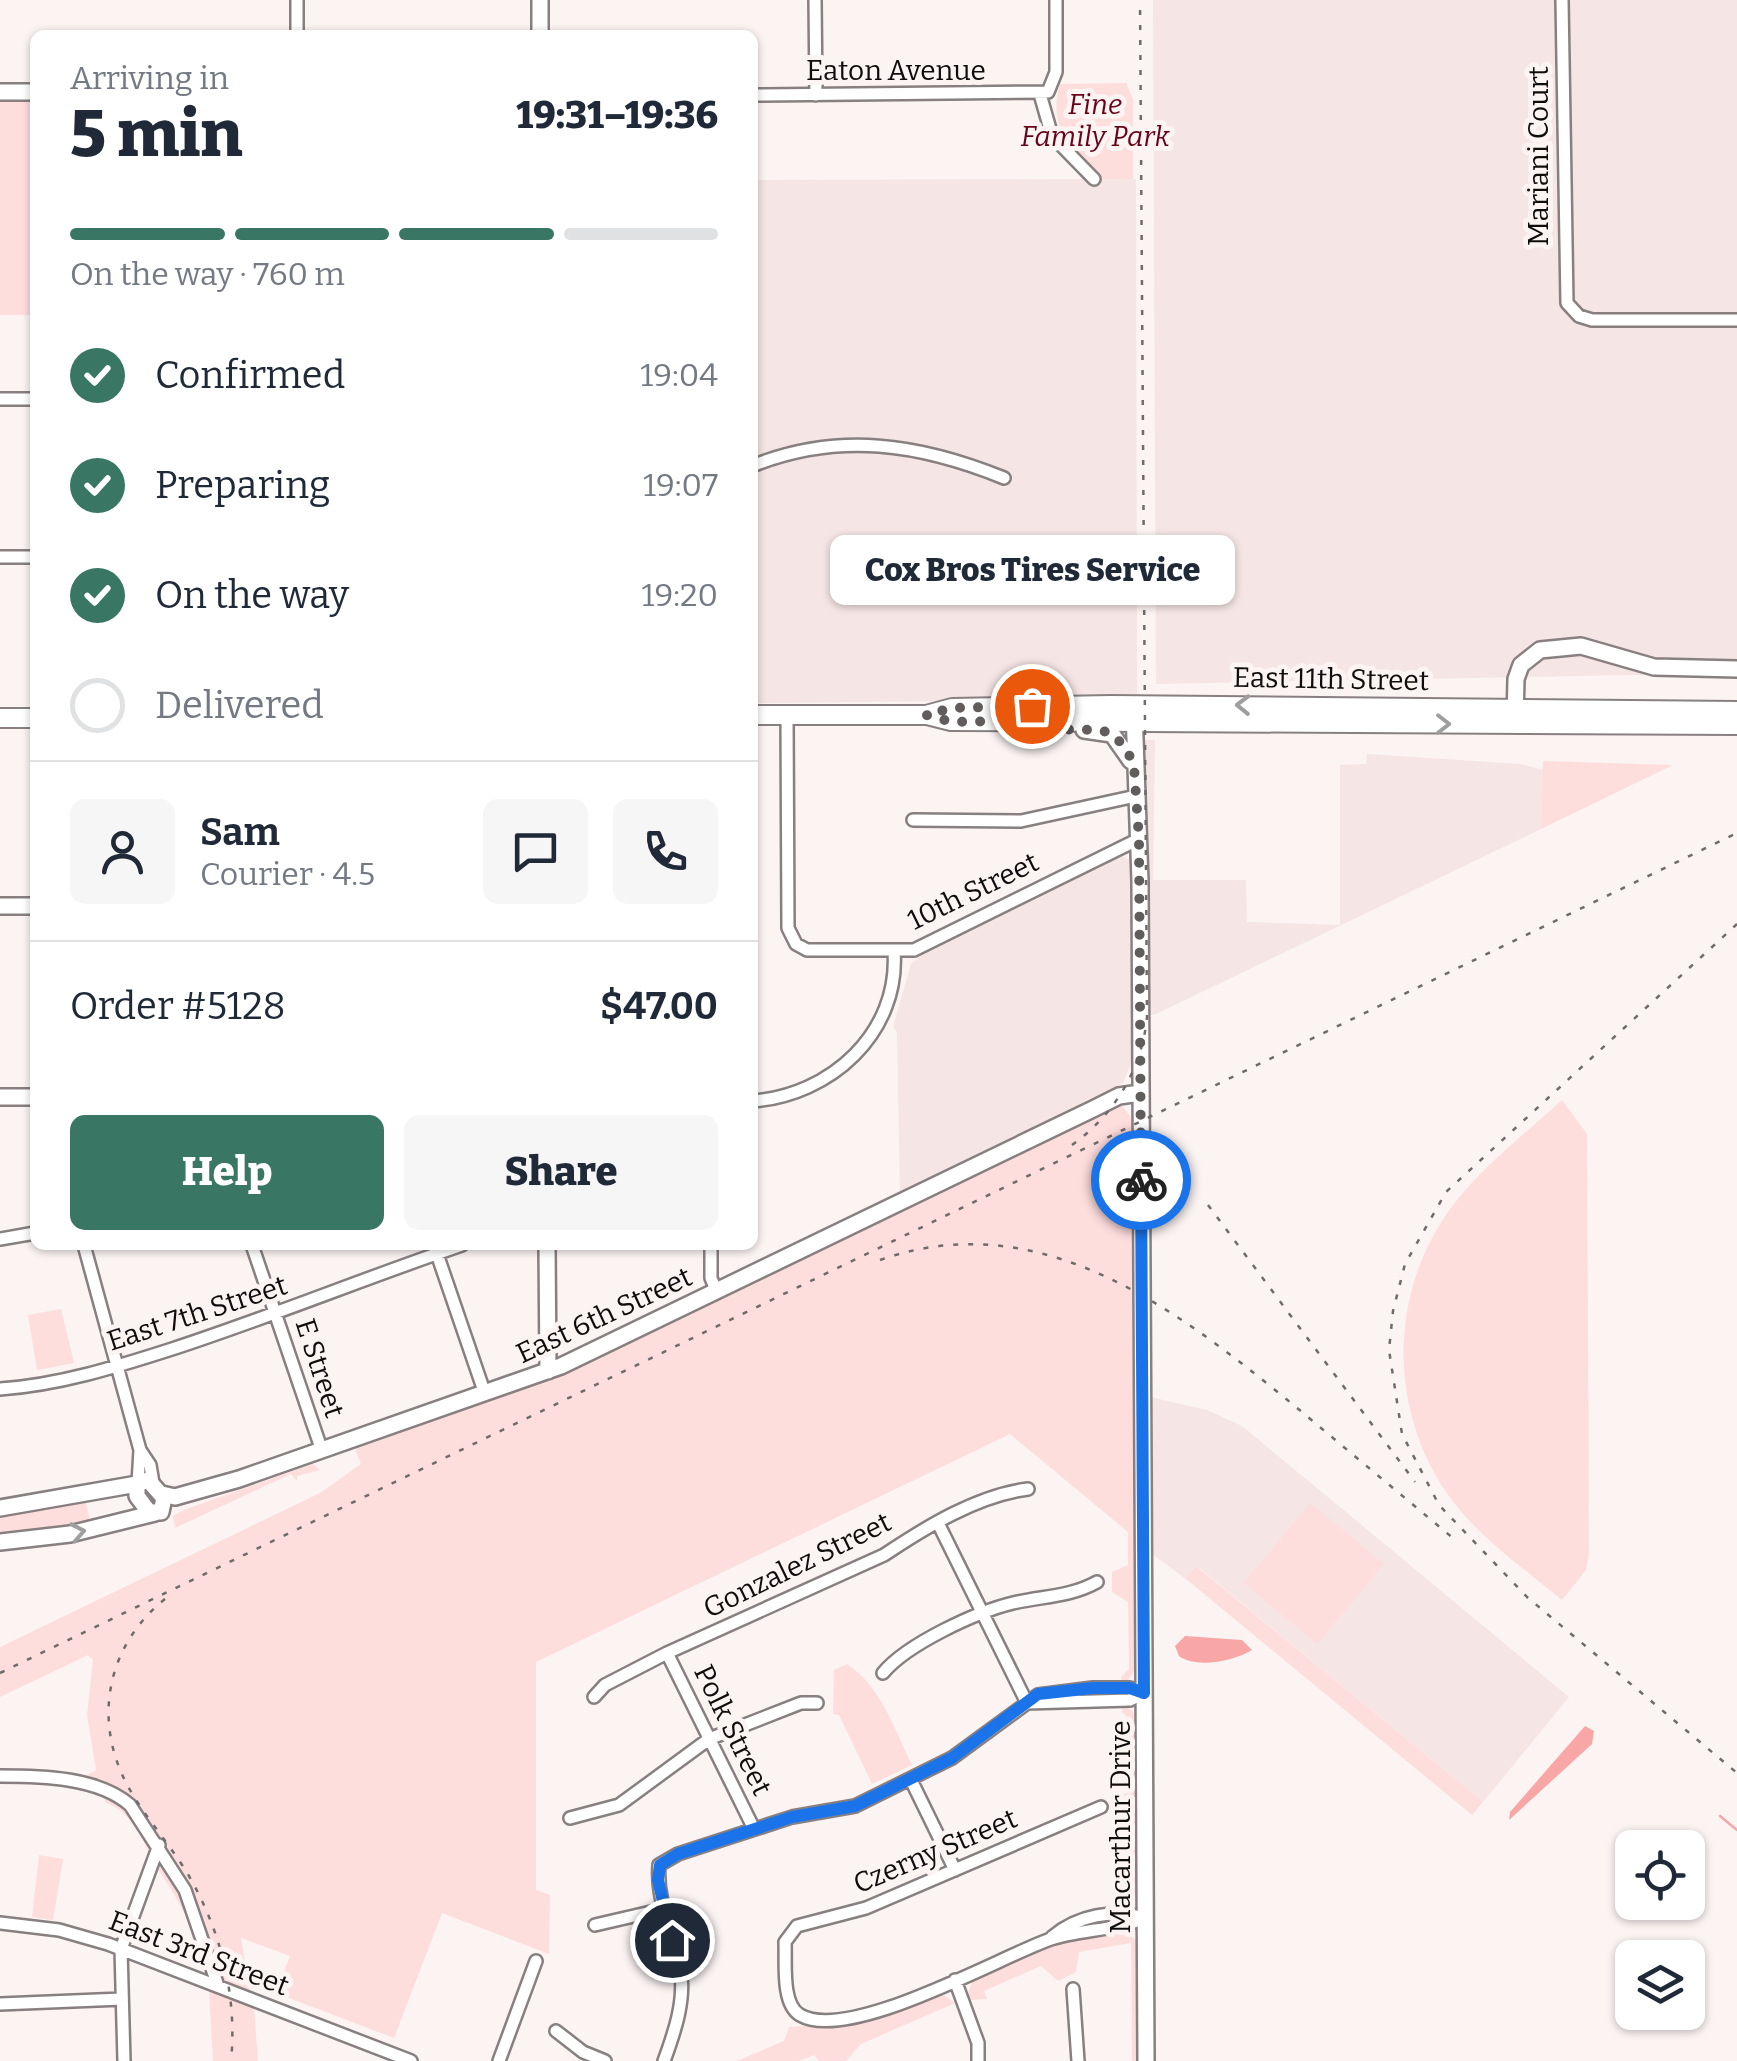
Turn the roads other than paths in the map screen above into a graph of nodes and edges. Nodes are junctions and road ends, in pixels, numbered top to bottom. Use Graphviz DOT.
graph roads {
  1 [pos="297,0"];
  2 [pos="540,0"];
  3 [pos="815,0"];
  4 [pos="1056,0"];
  5 [pos="1562,0"];
  6 [pos="297,30"];
  7 [pos="540,30"];
  8 [pos="0,92"];
  9 [pos="30,92"];
  10 [pos="1040,94"];
  11 [pos="758,95"];
  12 [pos="816,96"];
  13 [pos="1094,179"];
  14 [pos="1737,320"];
  15 [pos="0,399"];
  16 [pos="30,399"];
  17 [pos="758,464"];
  18 [pos="1004,478"];
  19 [pos="0,557"];
  20 [pos="30,557"];
  21 [pos="1737,669"];
  22 [pos="1737,712"];
  23 [pos="1134,714"];
  24 [pos="758,715"];
  25 [pos="786,715"];
  26 [pos="926,715"];
  27 [pos="1516,716"];
  28 [pos="0,718"];
  29 [pos="30,718"];
  30 [pos="1011,721"];
  31 [pos="1737,724"];
  32 [pos="1134,766"];
  33 [pos="1136,796"];
  34 [pos="912,820"];
  35 [pos="1139,839"];
  36 [pos="0,906"];
  37 [pos="30,906"];
  38 [pos="894,952"];
  39 [pos="1140,1093"];
  40 [pos="0,1097"];
  41 [pos="30,1097"];
  42 [pos="758,1100"];
  43 [pos="30,1235"];
  44 [pos="0,1239"];
  45 [pos="85,1250"];
  46 [pos="254,1250"];
  47 [pos="435,1250"];
  48 [pos="547,1250"];
  49 [pos="711,1250"];
  50 [pos="716,1290"];
  51 [pos="276,1315"];
  52 [pos="117,1365"];
  53 [pos="548,1371"];
  54 [pos="0,1388"];
  55 [pos="485,1394"];
  56 [pos="322,1451"];
  57 [pos="239,1479"];
  58 [pos="148,1486"];
  59 [pos="1028,1490"];
  60 [pos="0,1508"];
  61 [pos="158,1513"];
  62 [pos="938,1523"];
  63 [pos="0,1542"];
  64 [pos="1097,1582"];
  65 [pos="981,1614"];
  66 [pos="667,1653"];
  67 [pos="883,1673"];
  68 [pos="1144,1693"];
  69 [pos="594,1697"];
  70 [pos="1027,1703"];
  71 [pos="817,1704"];
  72 [pos="708,1739"];
  73 [pos="0,1776"];
  74 [pos="911,1780"];
  75 [pos="1101,1807"];
  76 [pos="570,1818"];
  77 [pos="754,1828"];
  78 [pos="158,1845"];
  79 [pos="955,1870"];
  80 [pos="664,1910"];
  81 [pos="1146,1918"];
  82 [pos="0,1923"];
  83 [pos="595,1925"];
  84 [pos="121,1949"];
  85 [pos="536,1960"];
  86 [pos="956,1980"];
  87 [pos="218,1986"];
  88 [pos="1073,1989"];
  89 [pos="122,1999"];
  90 [pos="0,2004"];
  91 [pos="556,2031"];
  92 [pos="374,2054"];
  93 [pos="124,2061"];
  94 [pos="411,2061"];
  95 [pos="499,2061"];
  96 [pos="605,2061"];
  97 [pos="664,2061"];
  98 [pos="978,2061"];
  99 [pos="1078,2061"];
  100 [pos="1146,2061"];
  1 -- 6 [label="street"];
  2 -- 7 [label="street"];
  3 -- 12 [label="street"];
  4 -- 10 [label="street"];
  5 -- 14 [label="street, Mariani Court"];
  8 -- 9 [label="street"];
  10 -- 12 [label="street, Eaton Avenue"];
  10 -- 13 [label="street"];
  11 -- 12 [label="street, Eaton Avenue"];
  15 -- 16 [label="street"];
  17 -- 18 [label="street"];
  19 -- 20 [label="street"];
  21 -- 27 [label="street"];
  22 -- 27 [label="main road, East 11th Street"];
  23 -- 26 [label="main road, East 11th Street"];
  23 -- 27 [label="main road, East 11th Street"];
  23 -- 30 [label="main road, East 11th Street"];
  23 -- 32 [label="street, Macarthur Drive"];
  24 -- 25 [label="main road, East 11th Street"];
  25 -- 26 [label="main road, East 11th Street"];
  25 -- 38 [label="street, 10th Street"];
  26 -- 30 [label="main road, East 11th Street"];
  27 -- 31 [label="main road, East 11th Street"];
  28 -- 29 [label="main road"];
  30 -- 32 [label="street"];
  32 -- 33 [label="street, Macarthur Drive"];
  33 -- 34 [label="street"];
  33 -- 35 [label="street, Macarthur Drive"];
  35 -- 38 [label="street, 10th Street"];
  35 -- 39 [label="street, Macarthur Drive"];
  36 -- 37 [label="street"];
  38 -- 42 [label="street"];
  39 -- 50 [label="street, East 6th Street"];
  39 -- 68 [label="street, Macarthur Drive"];
  40 -- 41 [label="street"];
  43 -- 44 [label="street"];
  45 -- 52 [label="street"];
  46 -- 51 [label="street, E Street"];
  47 -- 51 [label="street, East 7th Street"];
  47 -- 55 [label="street"];
  48 -- 53 [label="street"];
  49 -- 50 [label="street"];
  50 -- 53 [label="street, East 6th Street"];
  51 -- 52 [label="street, East 7th Street"];
  51 -- 56 [label="street, E Street"];
  52 -- 54 [label="street, East 7th Street"];
  52 -- 58 [label="street"];
  53 -- 55 [label="street, East 6th Street"];
  55 -- 56 [label="street, East 6th Street"];
  56 -- 57 [label="street, East 6th Street"];
  57 -- 58 [label="street, East 6th Street"];
  57 -- 61 [label="street, East 6th Street"];
  58 -- 60 [label="street, East 6th Street"];
  58 -- 61 [label="street"];
  58 -- 61 [label="street"];
  59 -- 62 [label="street, Gonzalez Street"];
  63 -- 61 [label="street, East 6th Street, one-way"];
  62 -- 65 [label="street"];
  62 -- 66 [label="street, Gonzalez Street"];
  64 -- 65 [label="street"];
  65 -- 67 [label="street"];
  65 -- 70 [label="street"];
  66 -- 69 [label="street, Gonzalez Street"];
  66 -- 72 [label="street, Polk Street"];
  68 -- 70 [label="street"];
  68 -- 81 [label="street, Macarthur Drive"];
  70 -- 74 [label="street"];
  71 -- 72 [label="street"];
  72 -- 76 [label="street"];
  72 -- 77 [label="street, Polk Street"];
  73 -- 78 [label="street"];
  74 -- 77 [label="street"];
  74 -- 79 [label="street"];
  75 -- 79 [label="street, Czerny Street"];
  77 -- 80 [label="street"];
  78 -- 84 [label="street"];
  78 -- 87 [label="street"];
  79 -- 86 [label="street, Czerny Street"];
  80 -- 83 [label="street"];
  80 -- 97 [label="street"];
  81 -- 86 [label="street"];
  81 -- 100 [label="street, Macarthur Drive"];
  82 -- 84 [label="street, East 3rd Street"];
  84 -- 87 [label="street, East 3rd Street"];
  84 -- 89 [label="street"];
  85 -- 95 [label="street"];
  86 -- 98 [label="street"];
  87 -- 92 [label="street, East 3rd Street"];
  88 -- 99 [label="street"];
  89 -- 90 [label="street"];
  89 -- 93 [label="street"];
  91 -- 96 [label="street"];
  92 -- 94 [label="street, East 3rd Street"];
}
